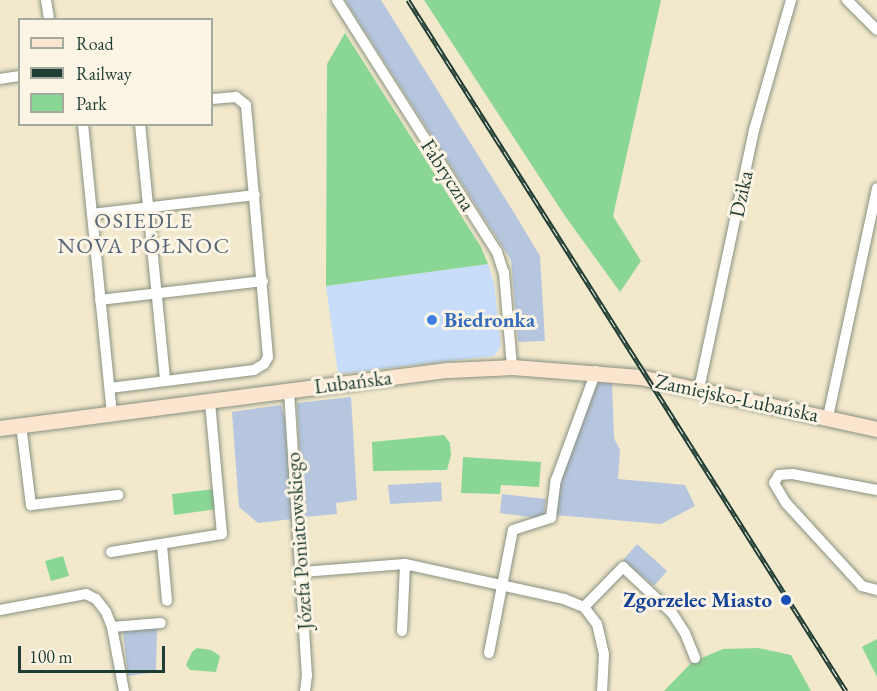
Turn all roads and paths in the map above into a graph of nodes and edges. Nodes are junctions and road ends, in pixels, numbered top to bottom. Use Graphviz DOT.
graph roads {
  1 [pos="46,0"];
  2 [pos="337,0"];
  3 [pos="791,0"];
  4 [pos="847,0"];
  5 [pos="49,18"];
  6 [pos="877,30"];
  7 [pos="18,76"];
  8 [pos="0,79"];
  9 [pos="213,99"];
  10 [pos="140,126"];
  11 [pos="83,127"];
  12 [pos="877,188"];
  13 [pos="255,195"];
  14 [pos="148,207"];
  15 [pos="92,214"];
  16 [pos="263,281"];
  17 [pos="156,294"];
  18 [pos="100,300"];
  19 [pos="512,366"];
  20 [pos="596,371"];
  21 [pos="165,381"];
  22 [pos="110,388"];
  23 [pos="699,389"];
  24 [pos="289,391"];
  25 [pos="210,402"];
  26 [pos="112,413"];
  27 [pos="828,417"];
  28 [pos="21,425"];
  29 [pos="0,428"];
  30 [pos="877,429"];
  31 [pos="877,490"];
  32 [pos="118,495"];
  33 [pos="162,545"];
  34 [pos="111,552"];
  35 [pos="405,564"];
  36 [pos="302,572"];
  37 [pos="503,585"];
  38 [pos="877,590"];
  39 [pos="167,600"];
  40 [pos="584,607"];
  41 [pos="0,610"];
  42 [pos="161,623"];
  43 [pos="112,627"];
  44 [pos="402,631"];
  45 [pos="489,653"];
  46 [pos="695,658"];
  47 [pos="306,690"];
  48 [pos="124,691"];
  49 [pos="602,691"];
  1 -- 5 [label="street"];
  2 -- 19 [label="street, Fabryczna"];
  3 -- 23 [label="street, Dzika"];
  4 -- 6 [label="street"];
  7 -- 8 [label="street"];
  9 -- 13 [label="street"];
  10 -- 14 [label="street"];
  11 -- 15 [label="street"];
  12 -- 27 [label="street"];
  13 -- 14 [label="street"];
  13 -- 16 [label="street"];
  14 -- 15 [label="street"];
  14 -- 17 [label="street"];
  15 -- 18 [label="street"];
  16 -- 17 [label="street"];
  16 -- 21 [label="street"];
  17 -- 18 [label="street"];
  17 -- 21 [label="street"];
  18 -- 22 [label="street"];
  19 -- 20 [label="main road, Lubańska"];
  19 -- 24 [label="main road, Lubańska"];
  20 -- 23 [label="main road, Zamiejsko-Lubańska"];
  20 -- 37 [label="street"];
  21 -- 22 [label="street"];
  22 -- 26 [label="street"];
  23 -- 27 [label="main road, Zamiejsko-Lubańska"];
  24 -- 25 [label="main road, Lubańska"];
  24 -- 36 [label="street, Józefa Poniatowskiego"];
  25 -- 26 [label="main road, Lubańska"];
  25 -- 33 [label="street"];
  26 -- 28 [label="main road, Lubańska"];
  27 -- 30 [label="main road, Zamiejsko-Lubańska"];
  28 -- 29 [label="main road, Lubańska"];
  28 -- 32 [label="street"];
  31 -- 38 [label="street"];
  33 -- 34 [label="street"];
  33 -- 39 [label="street"];
  35 -- 36 [label="street"];
  35 -- 37 [label="street"];
  35 -- 44 [label="street"];
  36 -- 47 [label="street, Józefa Poniatowskiego"];
  37 -- 40 [label="street"];
  37 -- 45 [label="street"];
  40 -- 46 [label="street"];
  40 -- 49 [label="street"];
  41 -- 43 [label="street"];
  42 -- 43 [label="street"];
  43 -- 48 [label="street"];
}
